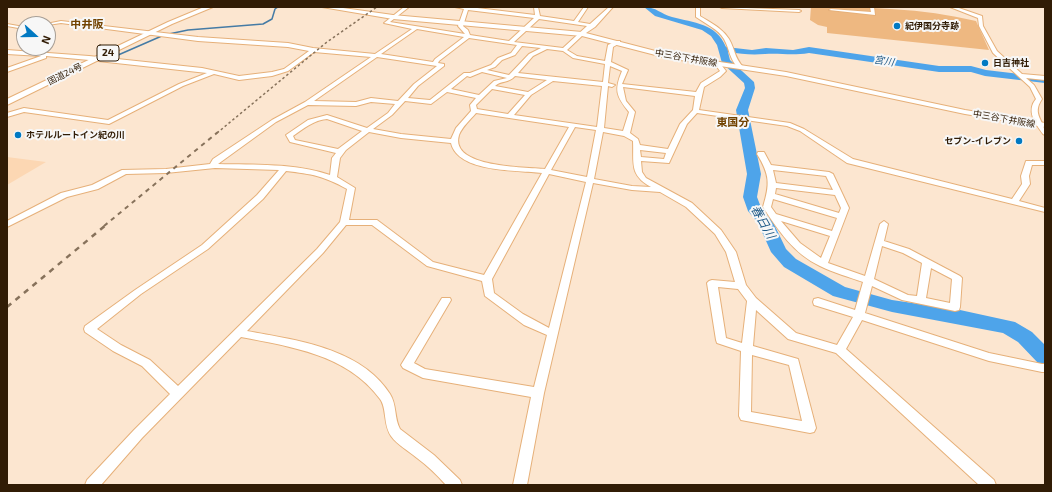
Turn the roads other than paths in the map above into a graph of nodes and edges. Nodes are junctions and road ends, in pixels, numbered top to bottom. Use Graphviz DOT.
graph roads {
  1 [pos="201,7"];
  2 [pos="210,7"];
  3 [pos="325,7"];
  4 [pos="407,7"];
  5 [pos="457,7"];
  6 [pos="466,7"];
  7 [pos="536,7"];
  8 [pos="586,7"];
  9 [pos="611,7"];
  10 [pos="698,7"];
  11 [pos="722,7"];
  12 [pos="872,7"];
  13 [pos="952,7"];
  14 [pos="335,8"];
  15 [pos="831,10"];
  16 [pos="799,11"];
  17 [pos="538,16"];
  18 [pos="393,17"];
  19 [pos="575,22"];
  20 [pos="56,23"];
  21 [pos="460,23"];
  22 [pos="593,26"];
  23 [pos="416,28"];
  24 [pos="525,28"];
  25 [pos="148,32"];
  26 [pos="582,34"];
  27 [pos="468,36"];
  28 [pos="618,42"];
  29 [pos="510,43"];
  30 [pos="521,44"];
  31 [pos="548,47"];
  32 [pos="313,50"];
  33 [pos="564,50"];
  34 [pos="56,55"];
  35 [pos="49,56"];
  36 [pos="374,56"];
  37 [pos="92,59"];
  38 [pos="608,63"];
  39 [pos="435,64"];
  40 [pos="718,64"];
  41 [pos="738,66"];
  42 [pos="7,70"];
  43 [pos="483,71"];
  44 [pos="212,73"];
  45 [pos="513,76"];
  46 [pos="1022,77"];
  47 [pos="1045,78"];
  48 [pos="552,79"];
  49 [pos="606,85"];
  50 [pos="619,86"];
  51 [pos="490,87"];
  52 [pos="447,90"];
  53 [pos="529,94"];
  54 [pos="697,94"];
  55 [pos="7,97"];
  56 [pos="480,97"];
  57 [pos="402,101"];
  58 [pos="7,102"];
  59 [pos="307,103"];
  60 [pos="474,111"];
  61 [pos="696,111"];
  62 [pos="7,115"];
  63 [pos="510,116"];
  64 [pos="573,125"];
  65 [pos="1043,125"];
  66 [pos="600,129"];
  67 [pos="370,130"];
  68 [pos="1045,133"];
  69 [pos="626,134"];
  70 [pos="453,141"];
  71 [pos="637,147"];
  72 [pos="340,152"];
  73 [pos="671,152"];
  74 [pos="761,154"];
  75 [pos="638,159"];
  76 [pos="1045,163"];
  77 [pos="216,166"];
  78 [pos="769,167"];
  79 [pos="284,168"];
  80 [pos="548,172"];
  81 [pos="333,178"];
  82 [pos="590,181"];
  83 [pos="774,185"];
  84 [pos="661,190"];
  85 [pos="838,193"];
  86 [pos="771,196"];
  87 [pos="1013,202"];
  88 [pos="1045,210"];
  89 [pos="773,216"];
  90 [pos="842,217"];
  91 [pos="344,223"];
  92 [pos="7,224"];
  93 [pos="884,224"];
  94 [pos="834,235"];
  95 [pos="878,242"];
  96 [pos="927,261"];
  97 [pos="823,264"];
  98 [pos="487,279"];
  99 [pos="868,284"];
  100 [pos="741,286"];
  101 [pos="446,300"];
  102 [pos="752,300"];
  103 [pos="921,301"];
  104 [pos="818,302"];
  105 [pos="860,311"];
  106 [pos="239,333"];
  107 [pos="553,333"];
  108 [pos="747,350"];
  109 [pos="840,350"];
  110 [pos="1042,368"];
  111 [pos="178,393"];
  112 [pos="538,393"];
  113 [pos="92,485"];
  114 [pos="455,485"];
  115 [pos="520,485"];
  116 [pos="989,485"];
  1 -- 25 [label="highway, 国道24号 / 24"];
  2 -- 25 [label="highway, 国道24号 / 24"];
  3 -- 14 [label="main road, 中三谷下井阪線"];
  4 -- 18 [label="street"];
  5 -- 6 [label="street"];
  6 -- 17 [label="street"];
  6 -- 21 [label="street"];
  7 -- 17 [label="street"];
  8 -- 19 [label="street"];
  9 -- 22 [label="street"];
  10 -- 41 [label="street"];
  11 -- 16 [label="street"];
  12 -- 15 [label="street"];
  13 -- 46 [label="street"];
  14 -- 18 [label="main road, 中三谷下井阪線"];
  17 -- 19 [label="street"];
  17 -- 24 [label="street"];
  18 -- 21 [label="main road, 中三谷下井阪線"];
  18 -- 23 [label="street"];
  19 -- 22 [label="street"];
  20 -- 25 [label="street"];
  21 -- 24 [label="main road, 中三谷下井阪線"];
  21 -- 27 [label="street"];
  22 -- 26 [label="street"];
  23 -- 27 [label="street"];
  23 -- 36 [label="street"];
  24 -- 26 [label="main road, 中三谷下井阪線"];
  24 -- 29 [label="street"];
  25 -- 32 [label="street"];
  25 -- 37 [label="highway, 国道24号 / 24"];
  26 -- 28 [label="main road, 中三谷下井阪線"];
  26 -- 33 [label="street"];
  27 -- 29 [label="street"];
  27 -- 39 [label="street"];
  28 -- 38 [label="street"];
  28 -- 40 [label="main road, 中三谷下井阪線"];
  29 -- 30 [label="street"];
  30 -- 31 [label="street"];
  30 -- 43 [label="street"];
  31 -- 33 [label="street"];
  31 -- 45 [label="street"];
  32 -- 36 [label="street"];
  32 -- 44 [label="street"];
  33 -- 38 [label="street"];
  34 -- 37 [label="street"];
  35 -- 42 [label="street"];
  36 -- 39 [label="street"];
  36 -- 59 [label="street"];
  37 -- 44 [label="street"];
  37 -- 55 [label="highway, 国道24号 / 24"];
  37 -- 58 [label="highway, 国道24号 / 24"];
  38 -- 49 [label="street"];
  38 -- 50 [label="street"];
  39 -- 57 [label="street"];
  40 -- 41 [label="main road, 中三谷下井阪線"];
  40 -- 54 [label="street"];
  41 -- 65 [label="main road, 中三谷下井阪線"];
  43 -- 45 [label="street"];
  43 -- 52 [label="street"];
  44 -- 62 [label="street"];
  45 -- 48 [label="street"];
  45 -- 51 [label="street"];
  46 -- 47 [label="street"];
  46 -- 65 [label="street"];
  48 -- 49 [label="street"];
  48 -- 53 [label="street"];
  49 -- 50 [label="street"];
  49 -- 66 [label="street"];
  50 -- 54 [label="street"];
  50 -- 69 [label="street"];
  51 -- 53 [label="street"];
  51 -- 56 [label="street"];
  52 -- 56 [label="street"];
  52 -- 57 [label="street"];
  53 -- 63 [label="street"];
  54 -- 61 [label="street"];
  56 -- 60 [label="street"];
  57 -- 59 [label="street"];
  57 -- 67 [label="street"];
  59 -- 77 [label="street"];
  60 -- 63 [label="street"];
  60 -- 70 [label="street"];
  61 -- 73 [label="street"];
  61 -- 87 [label="street"];
  63 -- 64 [label="street"];
  64 -- 66 [label="street"];
  64 -- 80 [label="street"];
  65 -- 68 [label="street"];
  66 -- 69 [label="street"];
  66 -- 82 [label="street"];
  67 -- 70 [label="street"];
  67 -- 72 [label="street"];
  67 -- 72 [label="street"];
  69 -- 71 [label="street"];
  70 -- 80 [label="street"];
  71 -- 73 [label="street"];
  71 -- 75 [label="street"];
  72 -- 81 [label="street"];
  73 -- 75 [label="street"];
  74 -- 78 [label="street"];
  75 -- 84 [label="street"];
  76 -- 87 [label="street"];
  77 -- 79 [label="street"];
  77 -- 92 [label="street"];
  78 -- 83 [label="street"];
  78 -- 85 [label="street"];
  79 -- 81 [label="street"];
  79 -- 111 [label="street"];
  80 -- 82 [label="street"];
  80 -- 98 [label="street"];
  81 -- 91 [label="street"];
  82 -- 84 [label="street"];
  82 -- 107 [label="street"];
  83 -- 85 [label="street"];
  83 -- 86 [label="street"];
  84 -- 100 [label="street"];
  85 -- 90 [label="street"];
  86 -- 89 [label="street"];
  86 -- 90 [label="street"];
  87 -- 88 [label="street"];
  89 -- 94 [label="street"];
  89 -- 97 [label="street"];
  90 -- 94 [label="street"];
  91 -- 98 [label="street"];
  91 -- 106 [label="street"];
  93 -- 95 [label="street"];
  94 -- 97 [label="street"];
  95 -- 96 [label="street"];
  95 -- 99 [label="street"];
  96 -- 103 [label="street"];
  96 -- 103 [label="street"];
  97 -- 99 [label="street"];
  98 -- 107 [label="street"];
  99 -- 103 [label="street"];
  99 -- 105 [label="street"];
  100 -- 102 [label="street"];
  100 -- 108 [label="street"];
  101 -- 112 [label="street"];
  102 -- 108 [label="street"];
  102 -- 109 [label="street"];
  104 -- 105 [label="street"];
  105 -- 109 [label="street"];
  105 -- 110 [label="street"];
  106 -- 111 [label="street"];
  106 -- 114 [label="street"];
  107 -- 112 [label="street"];
  108 -- 108 [label="street"];
  109 -- 116 [label="street"];
  111 -- 113 [label="street"];
  112 -- 115 [label="street"];
}
